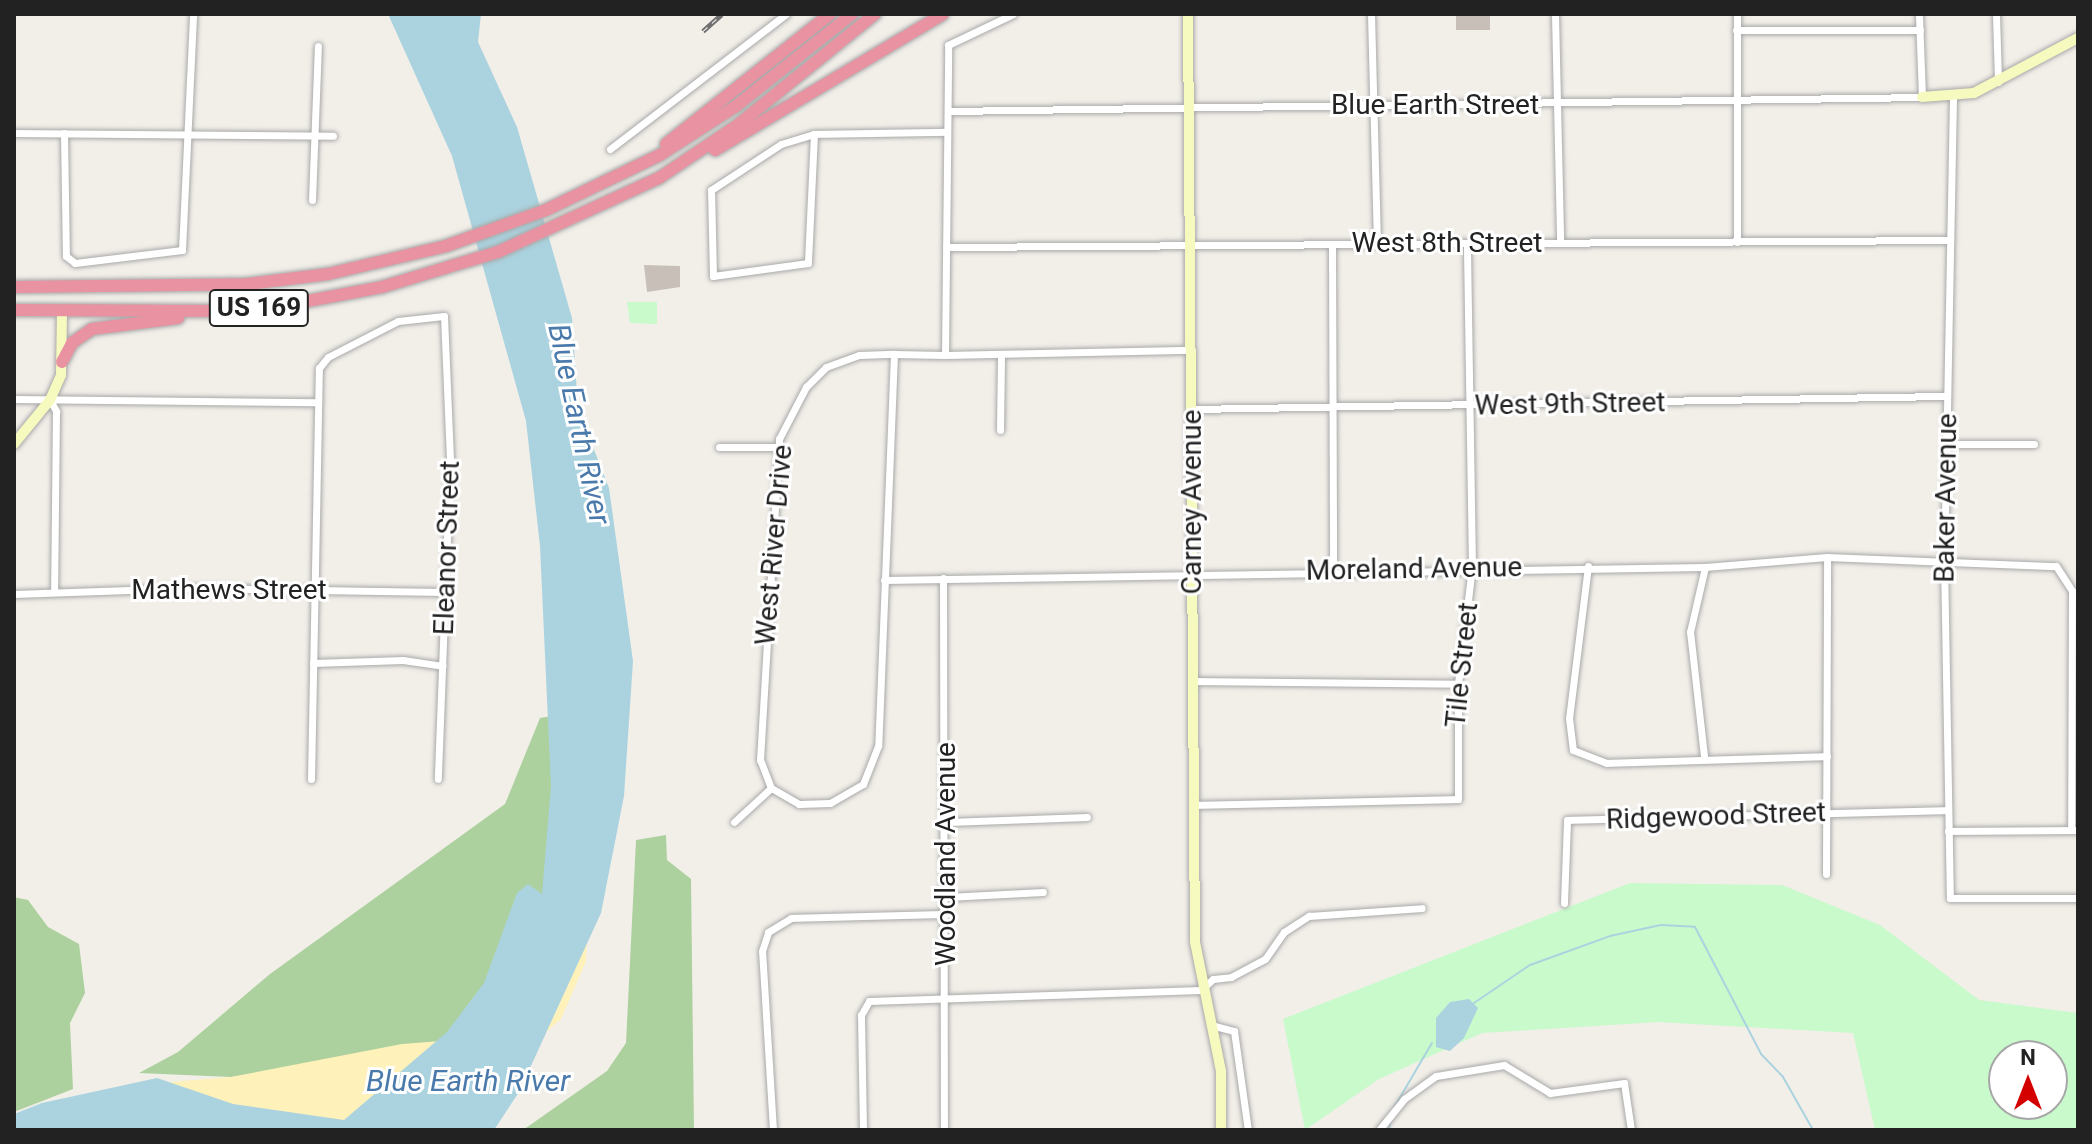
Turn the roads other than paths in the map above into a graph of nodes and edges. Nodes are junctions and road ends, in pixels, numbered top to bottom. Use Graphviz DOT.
graph roads {
  1 [pos="193,14"];
  2 [pos="786,14"];
  3 [pos="830,14"];
  4 [pos="852,14"];
  5 [pos="875,14"];
  6 [pos="943,14"];
  7 [pos="1013,14"];
  8 [pos="1188,14"];
  9 [pos="1371,14"];
  10 [pos="1555,14"];
  11 [pos="1737,14"];
  12 [pos="1919,14"];
  13 [pos="1996,14"];
  14 [pos="1736,30"];
  15 [pos="1920,30"];
  16 [pos="2078,38"];
  17 [pos="318,46"];
  18 [pos="1998,82"];
  19 [pos="1922,97"];
  20 [pos="1953,98"];
  21 [pos="1737,103"];
  22 [pos="1373,105"];
  23 [pos="1556,105"];
  24 [pos="1188,108"];
  25 [pos="948,111"];
  26 [pos="947,132"];
  27 [pos="14,133"];
  28 [pos="64,133"];
  29 [pos="192,134"];
  30 [pos="814,134"];
  31 [pos="318,135"];
  32 [pos="333,136"];
  33 [pos="610,149"];
  34 [pos="624,175"];
  35 [pos="659,178"];
  36 [pos="312,200"];
  37 [pos="1948,240"];
  38 [pos="1737,242"];
  39 [pos="1467,243"];
  40 [pos="1560,243"];
  41 [pos="1332,244"];
  42 [pos="1377,244"];
  43 [pos="1191,245"];
  44 [pos="946,247"];
  45 [pos="14,287"];
  46 [pos="90,288"];
  47 [pos="14,310"];
  48 [pos="62,311"];
  49 [pos="225,311"];
  50 [pos="1192,350"];
  51 [pos="894,354"];
  52 [pos="1001,354"];
  53 [pos="945,355"];
  54 [pos="62,362"];
  55 [pos="1947,396"];
  56 [pos="14,399"];
  57 [pos="50,400"];
  58 [pos="315,402"];
  59 [pos="1468,406"];
  60 [pos="1192,409"];
  61 [pos="1331,410"];
  62 [pos="1000,430"];
  63 [pos="14,444"];
  64 [pos="1946,444"];
  65 [pos="2034,444"];
  66 [pos="719,447"];
  67 [pos="778,447"];
  68 [pos="1827,557"];
  69 [pos="1944,560"];
  70 [pos="1588,566"];
  71 [pos="1472,567"];
  72 [pos="1705,567"];
  73 [pos="1333,571"];
  74 [pos="1193,573"];
  75 [pos="943,578"];
  76 [pos="884,580"];
  77 [pos="317,589"];
  78 [pos="54,591"];
  79 [pos="444,592"];
  80 [pos="14,594"];
  81 [pos="2076,621"];
  82 [pos="313,663"];
  83 [pos="443,666"];
  84 [pos="1193,681"];
  85 [pos="1458,684"];
  86 [pos="1704,756"];
  87 [pos="1827,756"];
  88 [pos="311,779"];
  89 [pos="438,779"];
  90 [pos="771,788"];
  91 [pos="1194,805"];
  92 [pos="1948,810"];
  93 [pos="1827,812"];
  94 [pos="1087,817"];
  95 [pos="734,822"];
  96 [pos="948,822"];
  97 [pos="2074,830"];
  98 [pos="1948,831"];
  99 [pos="1826,874"];
  100 [pos="1043,892"];
  101 [pos="947,897"];
  102 [pos="2078,898"];
  103 [pos="1564,903"];
  104 [pos="1422,908"];
  105 [pos="948,914"];
  106 [pos="1201,990"];
  107 [pos="946,998"];
  108 [pos="1211,1025"];
  109 [pos="773,1130"];
  110 [pos="863,1130"];
  111 [pos="944,1130"];
  112 [pos="1221,1130"];
  113 [pos="1248,1130"];
  114 [pos="1379,1130"];
  115 [pos="1631,1130"];
  1 -- 29 [label="street"];
  2 -- 33 [label="street"];
  3 -- 34 [label="highway"];
  4 -- 34 [label="highway, US 169"];
  5 -- 35 [label="highway, US 169"];
  6 -- 35 [label="highway"];
  7 -- 25 [label="street"];
  8 -- 24 [label="main road, Carney Avenue"];
  9 -- 22 [label="street"];
  10 -- 23 [label="street"];
  11 -- 14 [label="street"];
  12 -- 15 [label="street"];
  13 -- 18 [label="street"];
  14 -- 15 [label="street"];
  14 -- 21 [label="street"];
  15 -- 19 [label="street"];
  16 -- 18 [label="main road"];
  17 -- 31 [label="street"];
  18 -- 20 [label="main road"];
  19 -- 20 [label="main road"];
  19 -- 21 [label="street, Blue Earth Street"];
  20 -- 37 [label="street, Baker Avenue"];
  21 -- 23 [label="street, Blue Earth Street"];
  21 -- 38 [label="street"];
  22 -- 23 [label="street, Blue Earth Street"];
  22 -- 24 [label="street, Blue Earth Street"];
  22 -- 42 [label="street"];
  23 -- 40 [label="street"];
  24 -- 25 [label="street, Blue Earth Street"];
  24 -- 43 [label="main road, Carney Avenue"];
  25 -- 26 [label="street"];
  26 -- 30 [label="street"];
  26 -- 44 [label="street"];
  27 -- 28 [label="street"];
  28 -- 29 [label="street"];
  28 -- 29 [label="street"];
  29 -- 31 [label="street"];
  30 -- 30 [label="street"];
  31 -- 32 [label="street"];
  31 -- 36 [label="street"];
  34 -- 46 [label="highway, US 169"];
  35 -- 49 [label="highway, US 169"];
  37 -- 38 [label="street, West 8th Street"];
  37 -- 55 [label="street, Baker Avenue"];
  38 -- 40 [label="street, West 8th Street"];
  39 -- 40 [label="street, West 8th Street"];
  39 -- 42 [label="street, West 8th Street"];
  39 -- 59 [label="street, Tile Street"];
  41 -- 42 [label="street, West 8th Street"];
  41 -- 43 [label="street, West 8th Street"];
  41 -- 61 [label="street"];
  43 -- 44 [label="street, West 8th Street"];
  43 -- 50 [label="main road, Carney Avenue"];
  44 -- 53 [label="street"];
  45 -- 46 [label="highway, US 169"];
  46 -- 48 [label="highway"];
  47 -- 48 [label="highway, US 169"];
  48 -- 49 [label="highway, US 169"];
  48 -- 54 [label="main road"];
  49 -- 54 [label="highway"];
  50 -- 52 [label="street, West River Drive"];
  50 -- 60 [label="main road, Carney Avenue"];
  51 -- 53 [label="street, West River Drive"];
  51 -- 67 [label="street, West River Drive"];
  51 -- 76 [label="street"];
  52 -- 53 [label="street, West River Drive"];
  52 -- 62 [label="street"];
  54 -- 57 [label="main road"];
  55 -- 59 [label="street, West 9th Street"];
  55 -- 64 [label="street, Baker Avenue"];
  56 -- 57 [label="street"];
  57 -- 58 [label="street"];
  57 -- 63 [label="main road"];
  57 -- 78 [label="street"];
  58 -- 77 [label="street"];
  58 -- 79 [label="street, Eleanor Street"];
  59 -- 61 [label="street, West 9th Street"];
  59 -- 71 [label="street, Tile Street"];
  60 -- 61 [label="street, West 9th Street"];
  60 -- 74 [label="main road, Carney Avenue"];
  61 -- 73 [label="street"];
  64 -- 65 [label="street"];
  64 -- 69 [label="street, Baker Avenue"];
  66 -- 67 [label="street"];
  67 -- 90 [label="street, West River Drive"];
  68 -- 69 [label="street, Moreland Avenue"];
  68 -- 72 [label="street, Moreland Avenue"];
  68 -- 87 [label="street"];
  69 -- 81 [label="street, Moreland Avenue"];
  69 -- 92 [label="street, Baker Avenue"];
  70 -- 71 [label="street, Moreland Avenue"];
  70 -- 72 [label="street, Moreland Avenue"];
  70 -- 86 [label="street"];
  71 -- 73 [label="street, Moreland Avenue"];
  71 -- 85 [label="street, Tile Street"];
  72 -- 86 [label="street"];
  73 -- 74 [label="street, Moreland Avenue"];
  74 -- 75 [label="street, Moreland Avenue"];
  74 -- 84 [label="main road, Carney Avenue"];
  75 -- 76 [label="street, Moreland Avenue"];
  75 -- 96 [label="street, Woodland Avenue"];
  76 -- 90 [label="street"];
  77 -- 78 [label="street, Mathews Street"];
  77 -- 79 [label="street, Mathews Street"];
  77 -- 82 [label="street"];
  78 -- 80 [label="street, Mathews Street"];
  79 -- 83 [label="street, Eleanor Street"];
  81 -- 97 [label="street, Moreland Avenue"];
  82 -- 83 [label="street"];
  82 -- 88 [label="street"];
  83 -- 89 [label="street, Eleanor Street"];
  84 -- 85 [label="street"];
  84 -- 91 [label="main road, Carney Avenue"];
  85 -- 91 [label="street, Tile Street"];
  86 -- 87 [label="street"];
  87 -- 93 [label="street"];
  90 -- 95 [label="street"];
  91 -- 106 [label="main road, Carney Avenue"];
  92 -- 93 [label="street, Ridgewood Street"];
  92 -- 98 [label="street, Baker Avenue"];
  93 -- 99 [label="street"];
  93 -- 103 [label="street, Ridgewood Street"];
  94 -- 96 [label="street"];
  96 -- 101 [label="street, Woodland Avenue"];
  97 -- 98 [label="street"];
  98 -- 102 [label="street, Baker Avenue"];
  100 -- 101 [label="street"];
  101 -- 105 [label="street, Woodland Avenue"];
  104 -- 106 [label="street"];
  105 -- 107 [label="street, Woodland Avenue"];
  105 -- 109 [label="street"];
  106 -- 107 [label="street"];
  106 -- 108 [label="main road, Carney Avenue"];
  107 -- 110 [label="street"];
  107 -- 111 [label="street, Woodland Avenue"];
  108 -- 112 [label="main road, Carney Avenue"];
  108 -- 113 [label="street"];
  114 -- 115 [label="street"];
}
